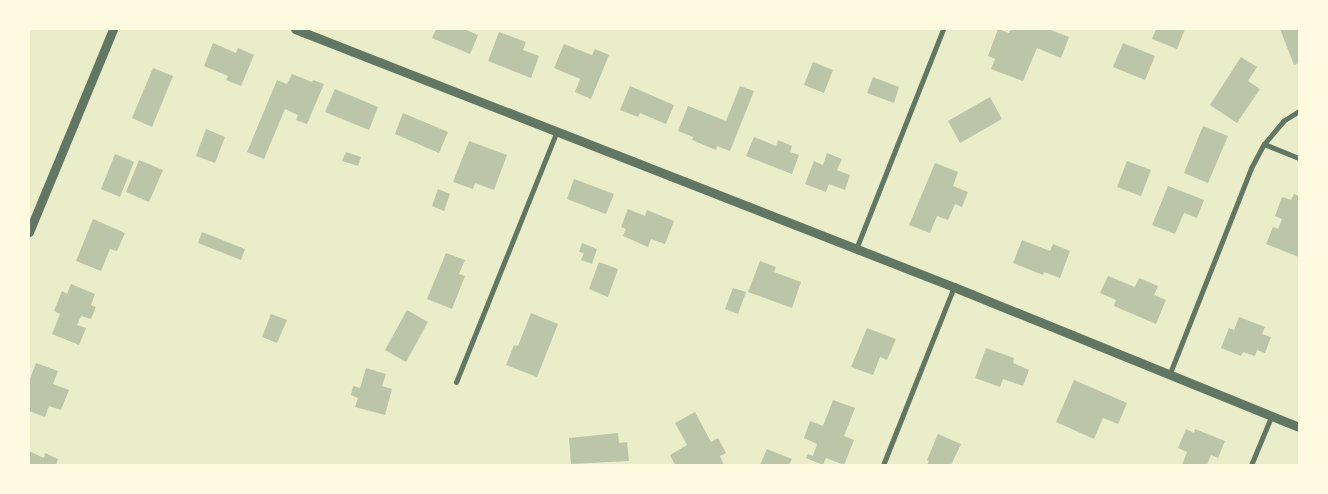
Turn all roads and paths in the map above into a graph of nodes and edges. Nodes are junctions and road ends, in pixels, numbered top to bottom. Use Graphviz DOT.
graph roads {
  1 [pos="113,29"];
  2 [pos="295,29"];
  3 [pos="943,29"];
  4 [pos="1299,111"];
  5 [pos="556,133"];
  6 [pos="1264,144"];
  7 [pos="1299,158"];
  8 [pos="29,232"];
  9 [pos="856,249"];
  10 [pos="954,287"];
  11 [pos="1170,373"];
  12 [pos="456,382"];
  13 [pos="1271,417"];
  14 [pos="1299,427"];
  15 [pos="883,465"];
  16 [pos="1251,465"];
  1 -- 8 [label="street"];
  2 -- 5 [label="street"];
  3 -- 9 [label="street"];
  4 -- 6 [label="street"];
  5 -- 9 [label="street"];
  5 -- 12 [label="street"];
  6 -- 7 [label="street"];
  6 -- 11 [label="street"];
  9 -- 10 [label="street"];
  10 -- 11 [label="street"];
  10 -- 15 [label="street"];
  11 -- 13 [label="street"];
  13 -- 14 [label="street"];
  13 -- 16 [label="street"];
}
